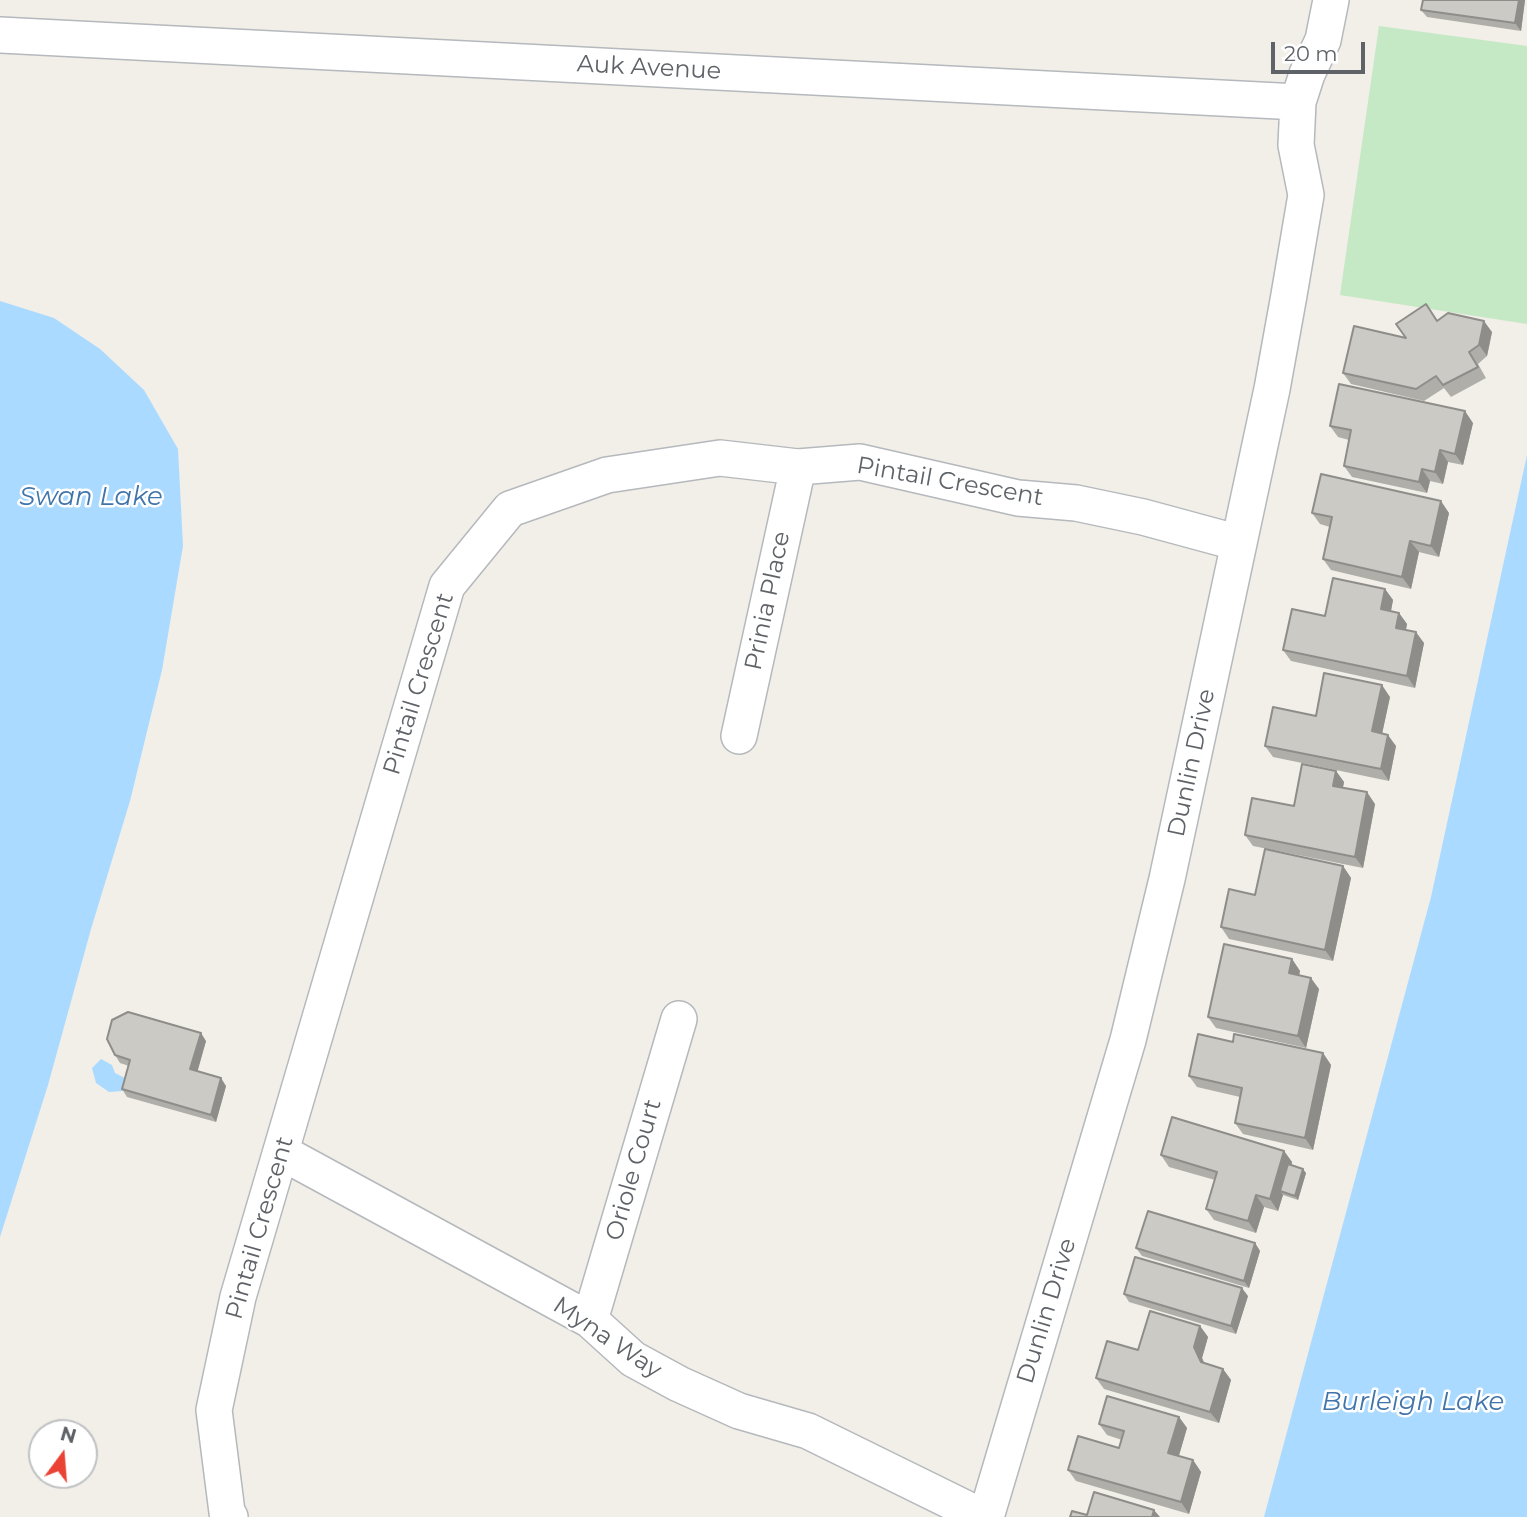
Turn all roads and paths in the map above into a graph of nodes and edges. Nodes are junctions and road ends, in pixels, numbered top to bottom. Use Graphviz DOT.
graph roads {
  1 [pos="1331,0"];
  2 [pos="0,35"];
  3 [pos="1298,102"];
  4 [pos="797,467"];
  5 [pos="1239,543"];
  6 [pos="739,736"];
  7 [pos="679,1019"];
  8 [pos="281,1152"];
  9 [pos="590,1320"];
  10 [pos="230,1517"];
  11 [pos="984,1517"];
  1 -- 3 [label="street, Dunlin Drive"];
  2 -- 3 [label="street, Auk Avenue"];
  3 -- 5 [label="street, Dunlin Drive"];
  4 -- 5 [label="street, Pintail Crescent"];
  4 -- 6 [label="street, Prinia Place"];
  4 -- 8 [label="street, Pintail Crescent"];
  5 -- 11 [label="street, Dunlin Drive"];
  7 -- 9 [label="street, Oriole Court"];
  8 -- 9 [label="street, Myna Way"];
  8 -- 10 [label="street, Pintail Crescent"];
  9 -- 11 [label="street, Myna Way"];
}
